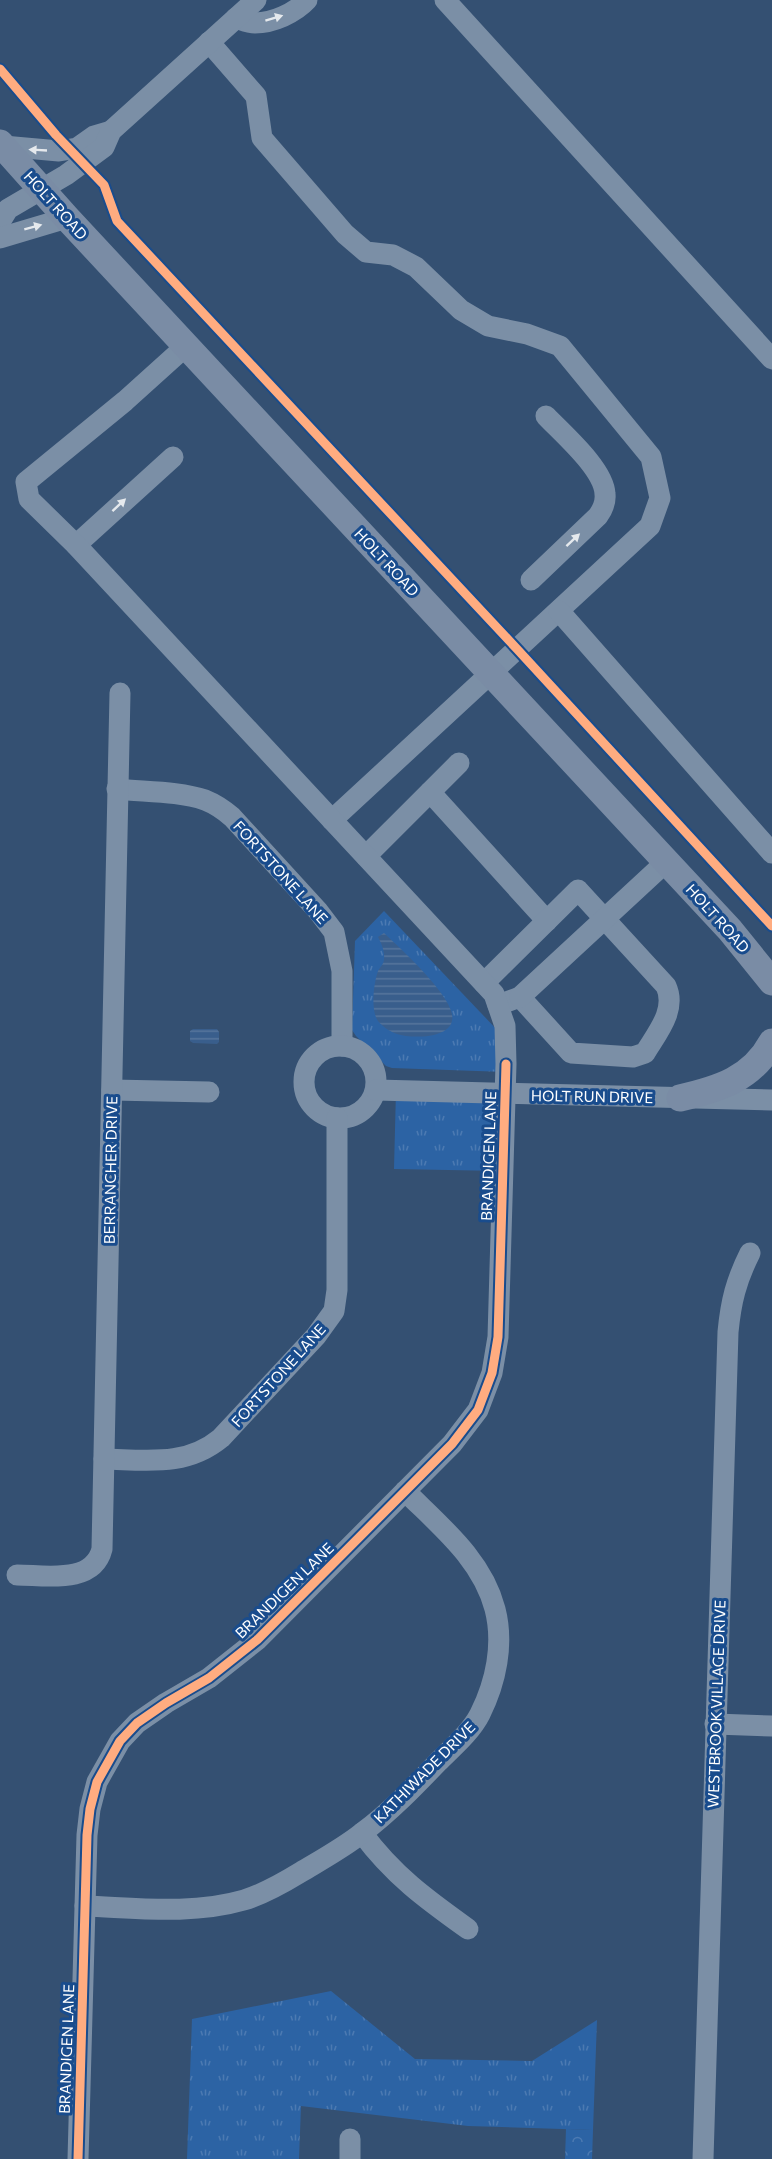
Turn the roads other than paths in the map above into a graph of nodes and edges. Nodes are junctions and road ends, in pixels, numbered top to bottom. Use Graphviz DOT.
graph roads {
  1 [pos="256,0"];
  2 [pos="307,0"];
  3 [pos="445,0"];
  4 [pos="236,18"];
  5 [pos="209,42"];
  6 [pos="111,131"];
  7 [pos="2,145"];
  8 [pos="41,189"];
  9 [pos="67,218"];
  10 [pos="0,222"];
  11 [pos="0,238"];
  12 [pos="186,346"];
  13 [pos="772,359"];
  14 [pos="546,416"];
  15 [pos="173,457"];
  16 [pos="76,545"];
  17 [pos="531,580"];
  18 [pos="559,611"];
  19 [pos="492,673"];
  20 [pos="120,693"];
  21 [pos="459,763"];
  22 [pos="117,789"];
  23 [pos="430,792"];
  24 [pos="332,820"];
  25 [pos="772,853"];
  26 [pos="366,856"];
  27 [pos="667,861"];
  28 [pos="604,918"];
  29 [pos="547,921"];
  30 [pos="484,982"];
  31 [pos="772,982"];
  32 [pos="520,997"];
  33 [pos="498,1005"];
  34 [pos="772,1042"];
  35 [pos="342,1046"];
  36 [pos="112,1090"];
  37 [pos="376,1090"];
  38 [pos="209,1092"];
  39 [pos="505,1094"];
  40 [pos="680,1098"];
  41 [pos="772,1100"];
  42 [pos="337,1118"];
  43 [pos="750,1253"];
  44 [pos="104,1459"];
  45 [pos="405,1491"];
  46 [pos="17,1575"];
  47 [pos="716,1724"];
  48 [pos="772,1726"];
  49 [pos="362,1833"];
  50 [pos="86,1906"];
  51 [pos="468,1929"];
  52 [pos="78,2159"];
  53 [pos="704,2159"];
  1 -- 4 [label="street"];
  4 -- 2 [label="street, one-way"];
  3 -- 13 [label="street"];
  4 -- 5 [label="street"];
  5 -- 6 [label="street"];
  5 -- 18 [label="street"];
  6 -- 7 [label="street, one-way"];
  6 -- 8 [label="street"];
  7 -- 8 [label="main road, HOLT ROAD"];
  8 -- 9 [label="main road, HOLT ROAD"];
  8 -- 10 [label="street"];
  11 -- 9 [label="street, one-way"];
  9 -- 12 [label="main road, HOLT ROAD"];
  12 -- 16 [label="street, BRANDIGEN LANE"];
  12 -- 19 [label="main road, HOLT ROAD"];
  17 -- 14 [label="street, one-way"];
  16 -- 15 [label="street, one-way"];
  16 -- 24 [label="street, BRANDIGEN LANE"];
  18 -- 19 [label="street"];
  18 -- 25 [label="street"];
  19 -- 24 [label="street"];
  19 -- 27 [label="main road, HOLT ROAD"];
  20 -- 22 [label="street, BERRANCHER DRIVE"];
  21 -- 23 [label="street"];
  22 -- 35 [label="street, FORTSTONE LANE"];
  22 -- 36 [label="street, BERRANCHER DRIVE"];
  23 -- 26 [label="street"];
  23 -- 29 [label="street"];
  24 -- 26 [label="street, BRANDIGEN LANE"];
  26 -- 30 [label="street, BRANDIGEN LANE"];
  27 -- 28 [label="street"];
  27 -- 31 [label="main road, HOLT ROAD"];
  28 -- 29 [label="street"];
  28 -- 32 [label="street"];
  28 -- 32 [label="street"];
  29 -- 30 [label="street"];
  30 -- 33 [label="street, BRANDIGEN LANE"];
  32 -- 33 [label="street"];
  33 -- 39 [label="street, BRANDIGEN LANE"];
  34 -- 40 [label="main road"];
  35 -- 37 [label="street"];
  35 -- 42 [label="street"];
  36 -- 38 [label="street"];
  36 -- 44 [label="street, BERRANCHER DRIVE"];
  37 -- 39 [label="street, HOLT RUN DRIVE"];
  37 -- 42 [label="street"];
  39 -- 40 [label="street, HOLT RUN DRIVE"];
  39 -- 45 [label="street, BRANDIGEN LANE"];
  40 -- 41 [label="street, HOLT RUN DRIVE"];
  42 -- 44 [label="street, FORTSTONE LANE"];
  43 -- 47 [label="street, WESTBROOK VILLAGE DRIVE"];
  44 -- 46 [label="street, BERRANCHER DRIVE"];
  45 -- 49 [label="street, KATHIWADE DRIVE"];
  45 -- 50 [label="street, BRANDIGEN LANE"];
  47 -- 48 [label="street"];
  47 -- 53 [label="street, WESTBROOK VILLAGE DRIVE"];
  49 -- 50 [label="street, KATHIWADE DRIVE"];
  49 -- 51 [label="street"];
  50 -- 52 [label="street, BRANDIGEN LANE"];
}
